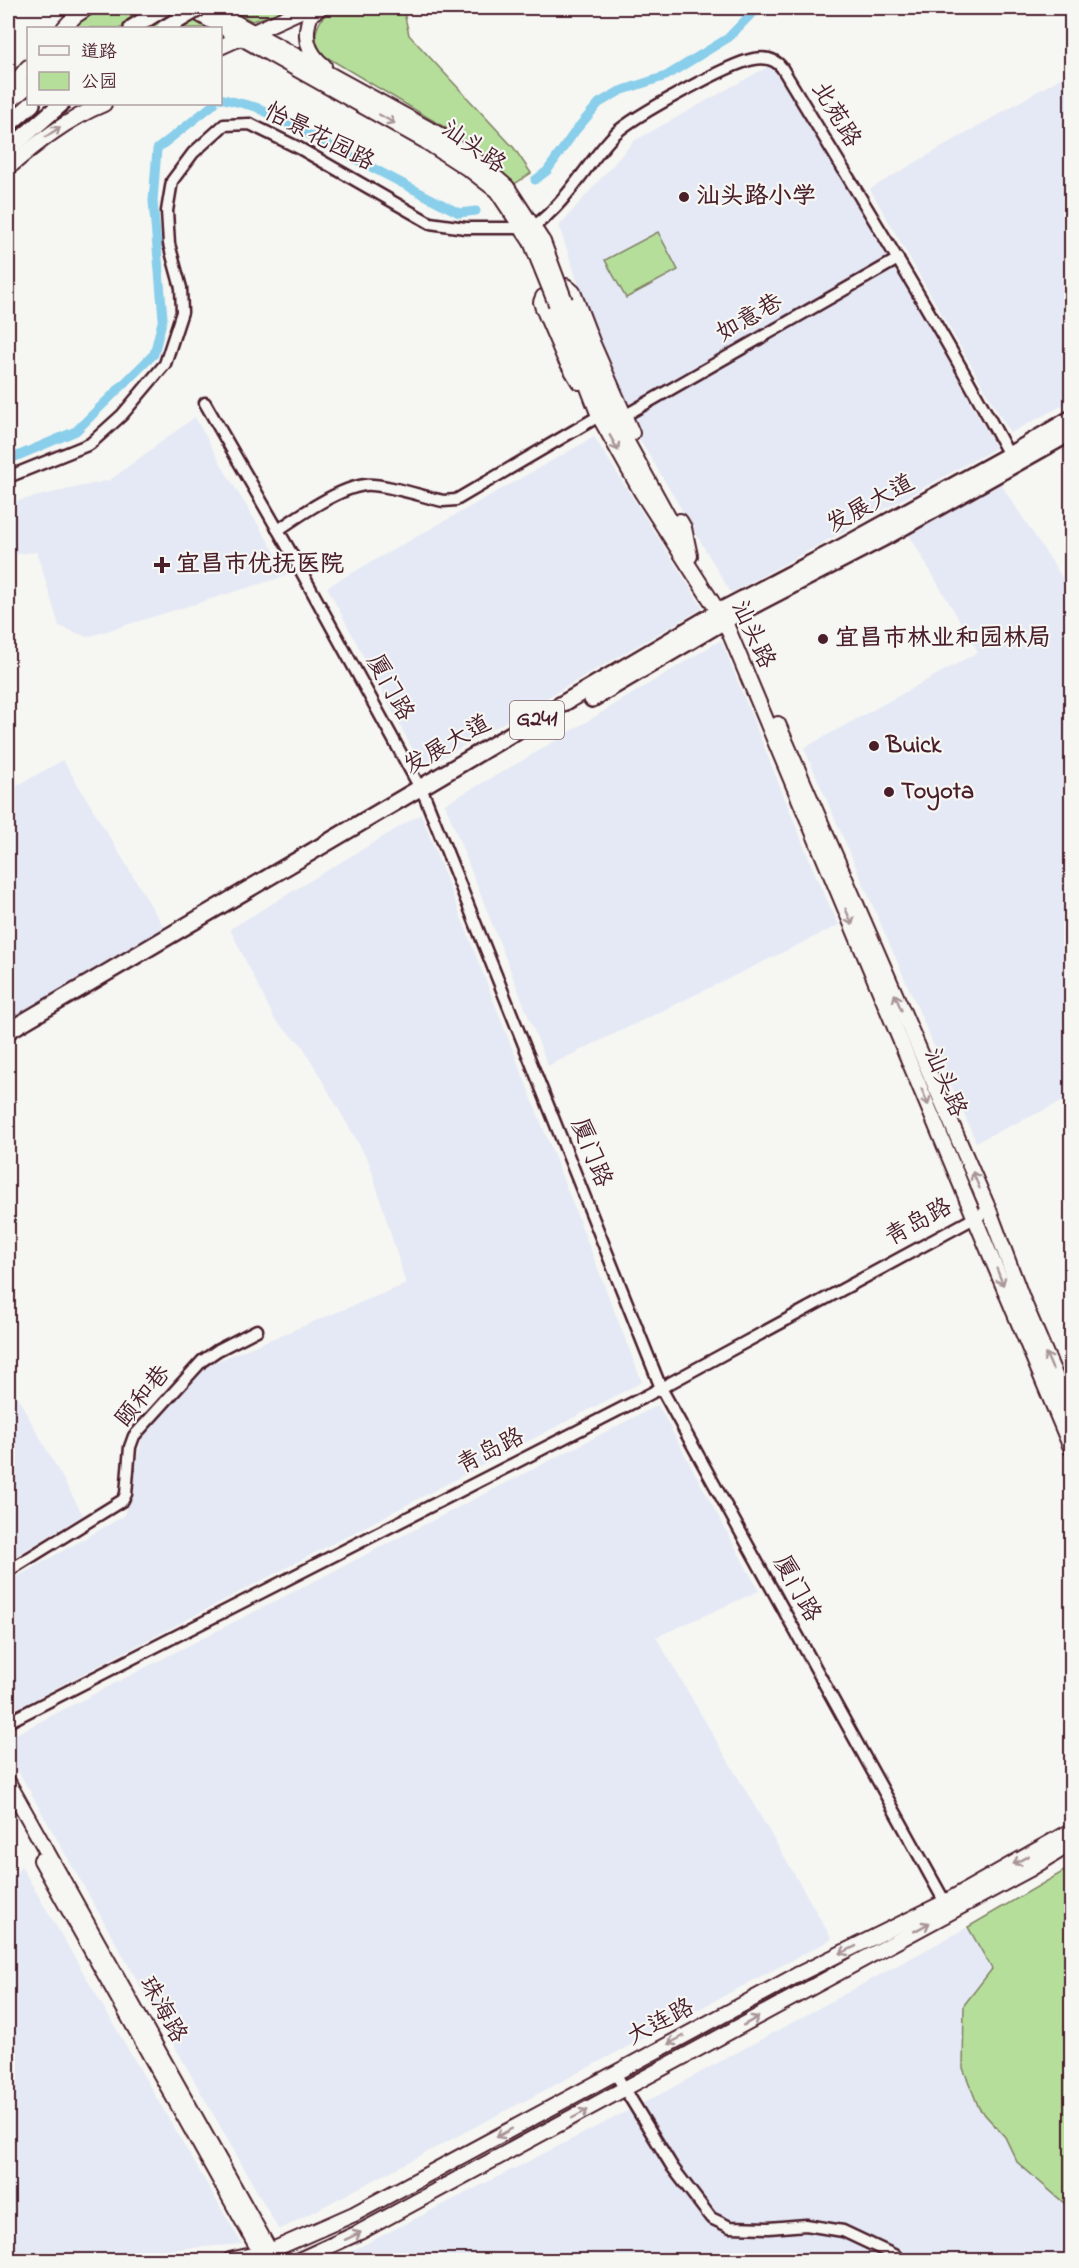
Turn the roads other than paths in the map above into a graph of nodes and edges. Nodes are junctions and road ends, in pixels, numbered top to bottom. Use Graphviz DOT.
graph roads {
  1 [pos="87,8"];
  2 [pos="164,8"];
  3 [pos="188,8"];
  4 [pos="199,8"];
  5 [pos="209,8"];
  6 [pos="307,8"];
  7 [pos="320,8"];
  8 [pos="65,27"];
  9 [pos="134,27"];
  10 [pos="167,27"];
  11 [pos="248,35"];
  12 [pos="222,46"];
  13 [pos="27,68"];
  14 [pos="341,81"];
  15 [pos="27,87"];
  16 [pos="8,91"];
  17 [pos="8,103"];
  18 [pos="31,105"];
  19 [pos="60,105"];
  20 [pos="101,105"];
  21 [pos="8,124"];
  22 [pos="8,150"];
  23 [pos="8,168"];
  24 [pos="529,227"];
  25 [pos="898,259"];
  26 [pos="566,286"];
  27 [pos="555,301"];
  28 [pos="205,403"];
  29 [pos="599,416"];
  30 [pos="624,416"];
  31 [pos="1071,418"];
  32 [pos="1071,432"];
  33 [pos="1009,455"];
  34 [pos="8,477"];
  35 [pos="278,530"];
  36 [pos="690,556"];
  37 [pos="725,615"];
  38 [pos="422,793"];
  39 [pos="8,1031"];
  40 [pos="8,1042"];
  41 [pos="989,1210"];
  42 [pos="976,1217"];
  43 [pos="257,1330"];
  44 [pos="661,1388"];
  45 [pos="1071,1415"];
  46 [pos="1071,1450"];
  47 [pos="8,1571"];
  48 [pos="8,1722"];
  49 [pos="8,1782"];
  50 [pos="8,1800"];
  51 [pos="1071,1830"];
  52 [pos="1071,1843"];
  53 [pos="948,1907"];
  54 [pos="615,2073"];
  55 [pos="625,2090"];
  56 [pos="267,2256"];
  57 [pos="230,2260"];
  58 [pos="300,2260"];
  59 [pos="899,2260"];
  1 -- 8 [label="main road"];
  2 -- 9 [label="highway"];
  3 -- 11 [label="main road, 汕头路"];
  4 -- 10 [label="highway, bridge"];
  5 -- 11 [label="main road, 汕头路"];
  6 -- 11 [label="main road"];
  7 -- 14 [label="main road"];
  11 -- 12 [label="main road"];
  11 -- 14 [label="main road, 汕头路"];
  11 -- 24 [label="main road, 汕头路, one-way"];
  13 -- 16 [label="main road"];
  14 -- 24 [label="main road, 汕头路"];
  15 -- 17 [label="main road"];
  18 -- 21 [label="highway"];
  19 -- 22 [label="highway"];
  23 -- 20 [label="main road, one-way"];
  24 -- 25 [label="street, 北苑路"];
  24 -- 27 [label="main road, 汕头路, bridge"];
  24 -- 34 [label="street, 怡景花园路"];
  25 -- 30 [label="street, 如意巷"];
  25 -- 33 [label="street, 北苑路"];
  26 -- 30 [label="main road"];
  27 -- 29 [label="main road, 汕头路"];
  27 -- 36 [label="main road, 汕头路"];
  28 -- 35 [label="street, 厦门路"];
  29 -- 35 [label="street"];
  29 -- 37 [label="main road, 汕头路, one-way"];
  30 -- 36 [label="main road"];
  31 -- 33 [label="highway, 发展大道 / G241"];
  32 -- 37 [label="highway, 发展大道 / G241"];
  33 -- 37 [label="highway, 发展大道 / G241"];
  35 -- 38 [label="street, 厦门路"];
  36 -- 37 [label="main road, 汕头路"];
  37 -- 38 [label="highway, 发展大道 / G241"];
  41 -- 37 [label="main road, 汕头路, one-way"];
  37 -- 42 [label="main road, 汕头路, one-way"];
  38 -- 39 [label="highway, 发展大道 / G241"];
  38 -- 40 [label="highway, 发展大道 / G241"];
  38 -- 44 [label="street, 厦门路"];
  41 -- 42 [label="street, 青岛路"];
  45 -- 41 [label="main road, 汕头路, one-way"];
  42 -- 44 [label="street, 青岛路"];
  42 -- 46 [label="main road, 汕头路, one-way"];
  43 -- 47 [label="street, 颐和巷"];
  44 -- 48 [label="street, 青岛路"];
  44 -- 53 [label="street, 厦门路"];
  49 -- 56 [label="main road, 珠海路"];
  50 -- 56 [label="main road, 珠海路"];
  51 -- 53 [label="main road, 大连路, one-way"];
  52 -- 53 [label="main road, 大连路"];
  53 -- 54 [label="main road, 大连路, one-way"];
  55 -- 53 [label="main road, 大连路, one-way"];
  54 -- 55 [label="street"];
  54 -- 56 [label="main road, 大连路, one-way"];
  58 -- 55 [label="main road, 大连路, one-way"];
  55 -- 59 [label="street"];
  56 -- 57 [label="main road, 大连路"];
}
